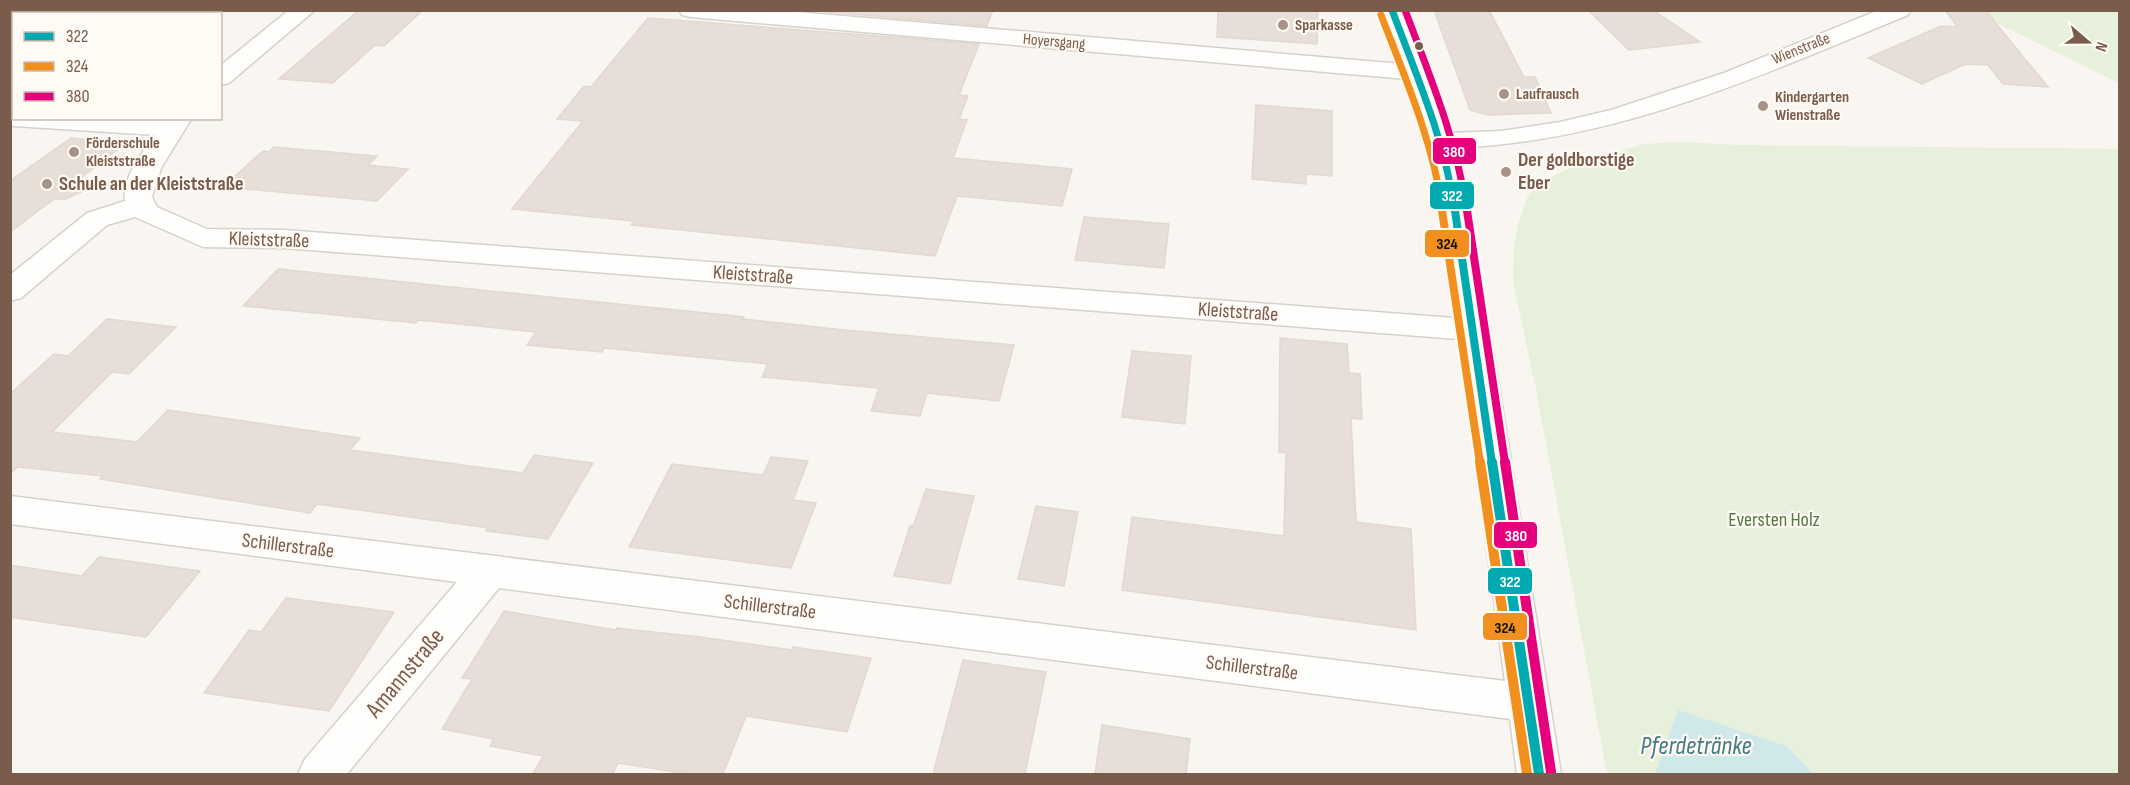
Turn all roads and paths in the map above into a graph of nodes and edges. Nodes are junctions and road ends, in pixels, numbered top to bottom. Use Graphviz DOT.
graph roads {
  1 [pos="304,10"];
  2 [pos="690,10"];
  3 [pos="1392,10"];
  4 [pos="1900,10"];
  5 [pos="1418,73"];
  6 [pos="222,76"];
  7 [pos="78,120"];
  8 [pos="176,123"];
  9 [pos="1441,141"];
  10 [pos="140,206"];
  11 [pos="10,291"];
  12 [pos="1474,330"];
  13 [pos="10,510"];
  14 [pos="490,572"];
  15 [pos="1529,703"];
  16 [pos="320,774"];
  17 [pos="1539,774"];
  1 -- 6 [label="street"];
  2 -- 5 [label="street, Hoyersgang"];
  3 -- 5 [label="street"];
  4 -- 9 [label="street, Wienstraße"];
  5 -- 9 [label="street"];
  7 -- 8 [label="street"];
  8 -- 10 [label="street"];
  9 -- 12 [label="street"];
  10 -- 11 [label="street"];
  10 -- 12 [label="street, Kleiststraße"];
  12 -- 15 [label="street"];
  13 -- 14 [label="street, Schillerstraße"];
  14 -- 15 [label="street, Schillerstraße"];
  14 -- 16 [label="street, Amannstraße"];
  15 -- 17 [label="street"];
}
